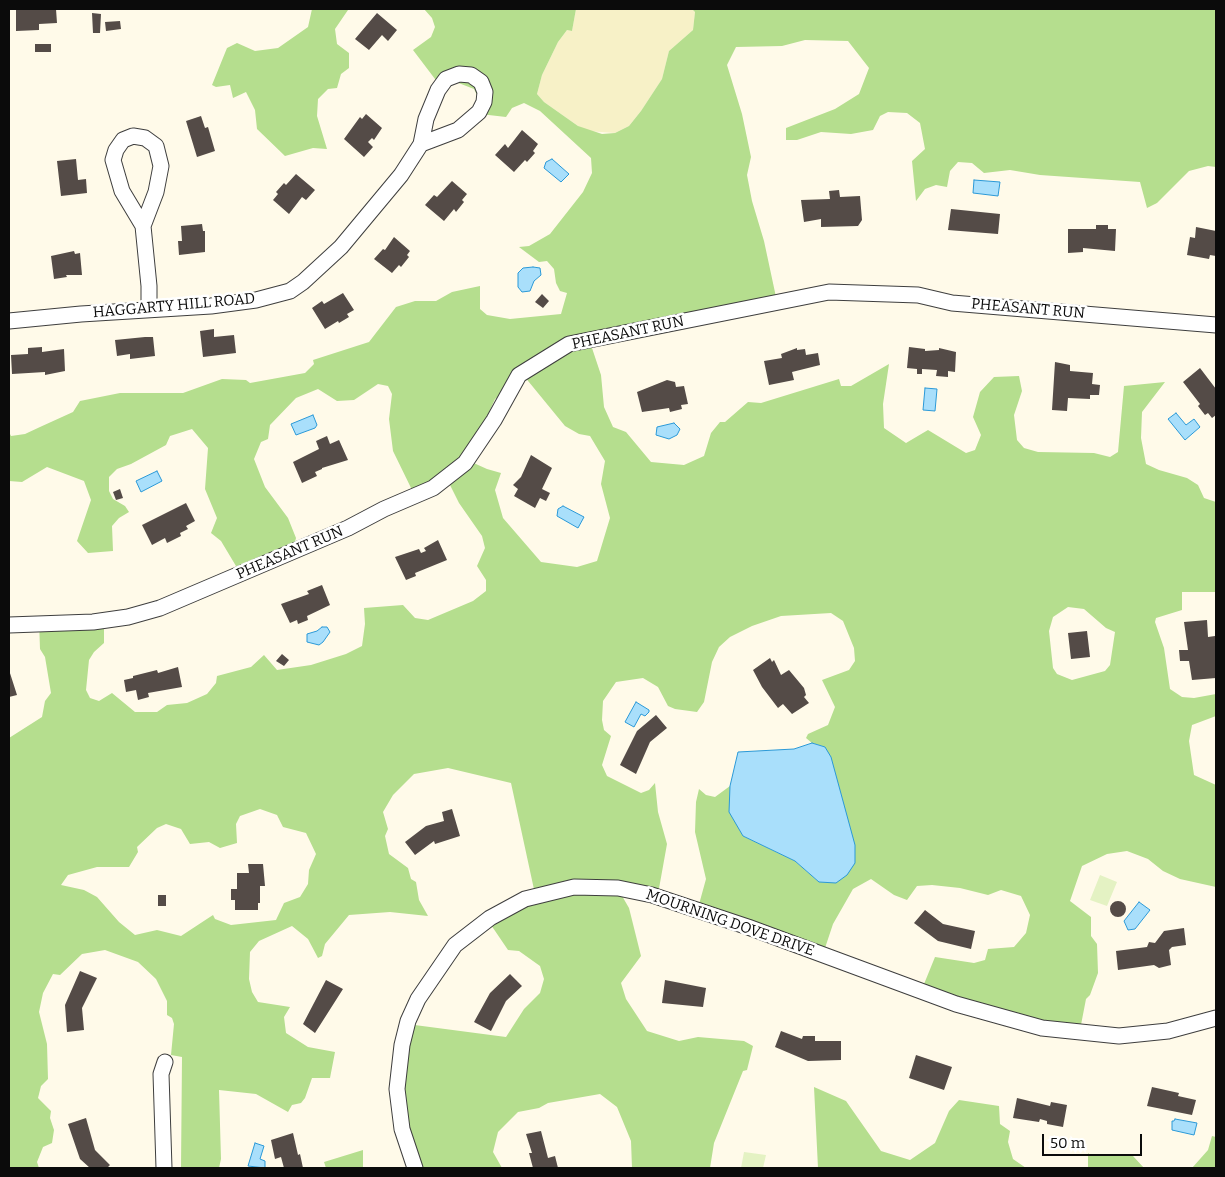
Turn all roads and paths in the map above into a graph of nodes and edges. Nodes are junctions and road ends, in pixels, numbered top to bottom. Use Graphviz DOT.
graph roads {
  1 [pos="421,144"];
  2 [pos="143,226"];
  3 [pos="149,310"];
  4 [pos="9,321"];
  5 [pos="1216,325"];
  6 [pos="9,624"];
  7 [pos="1216,1018"];
  8 [pos="165,1062"];
  9 [pos="164,1168"];
  10 [pos="415,1168"];
  1 -- 1 [label="street, HAGGARTY HILL ROAD"];
  1 -- 3 [label="street, HAGGARTY HILL ROAD"];
  2 -- 2 [label="street"];
  2 -- 3 [label="street"];
  3 -- 4 [label="street, HAGGARTY HILL ROAD"];
  5 -- 6 [label="street, PHEASANT RUN"];
  7 -- 10 [label="street, MOURNING DOVE DRIVE"];
  8 -- 9 [label="street"];
}
